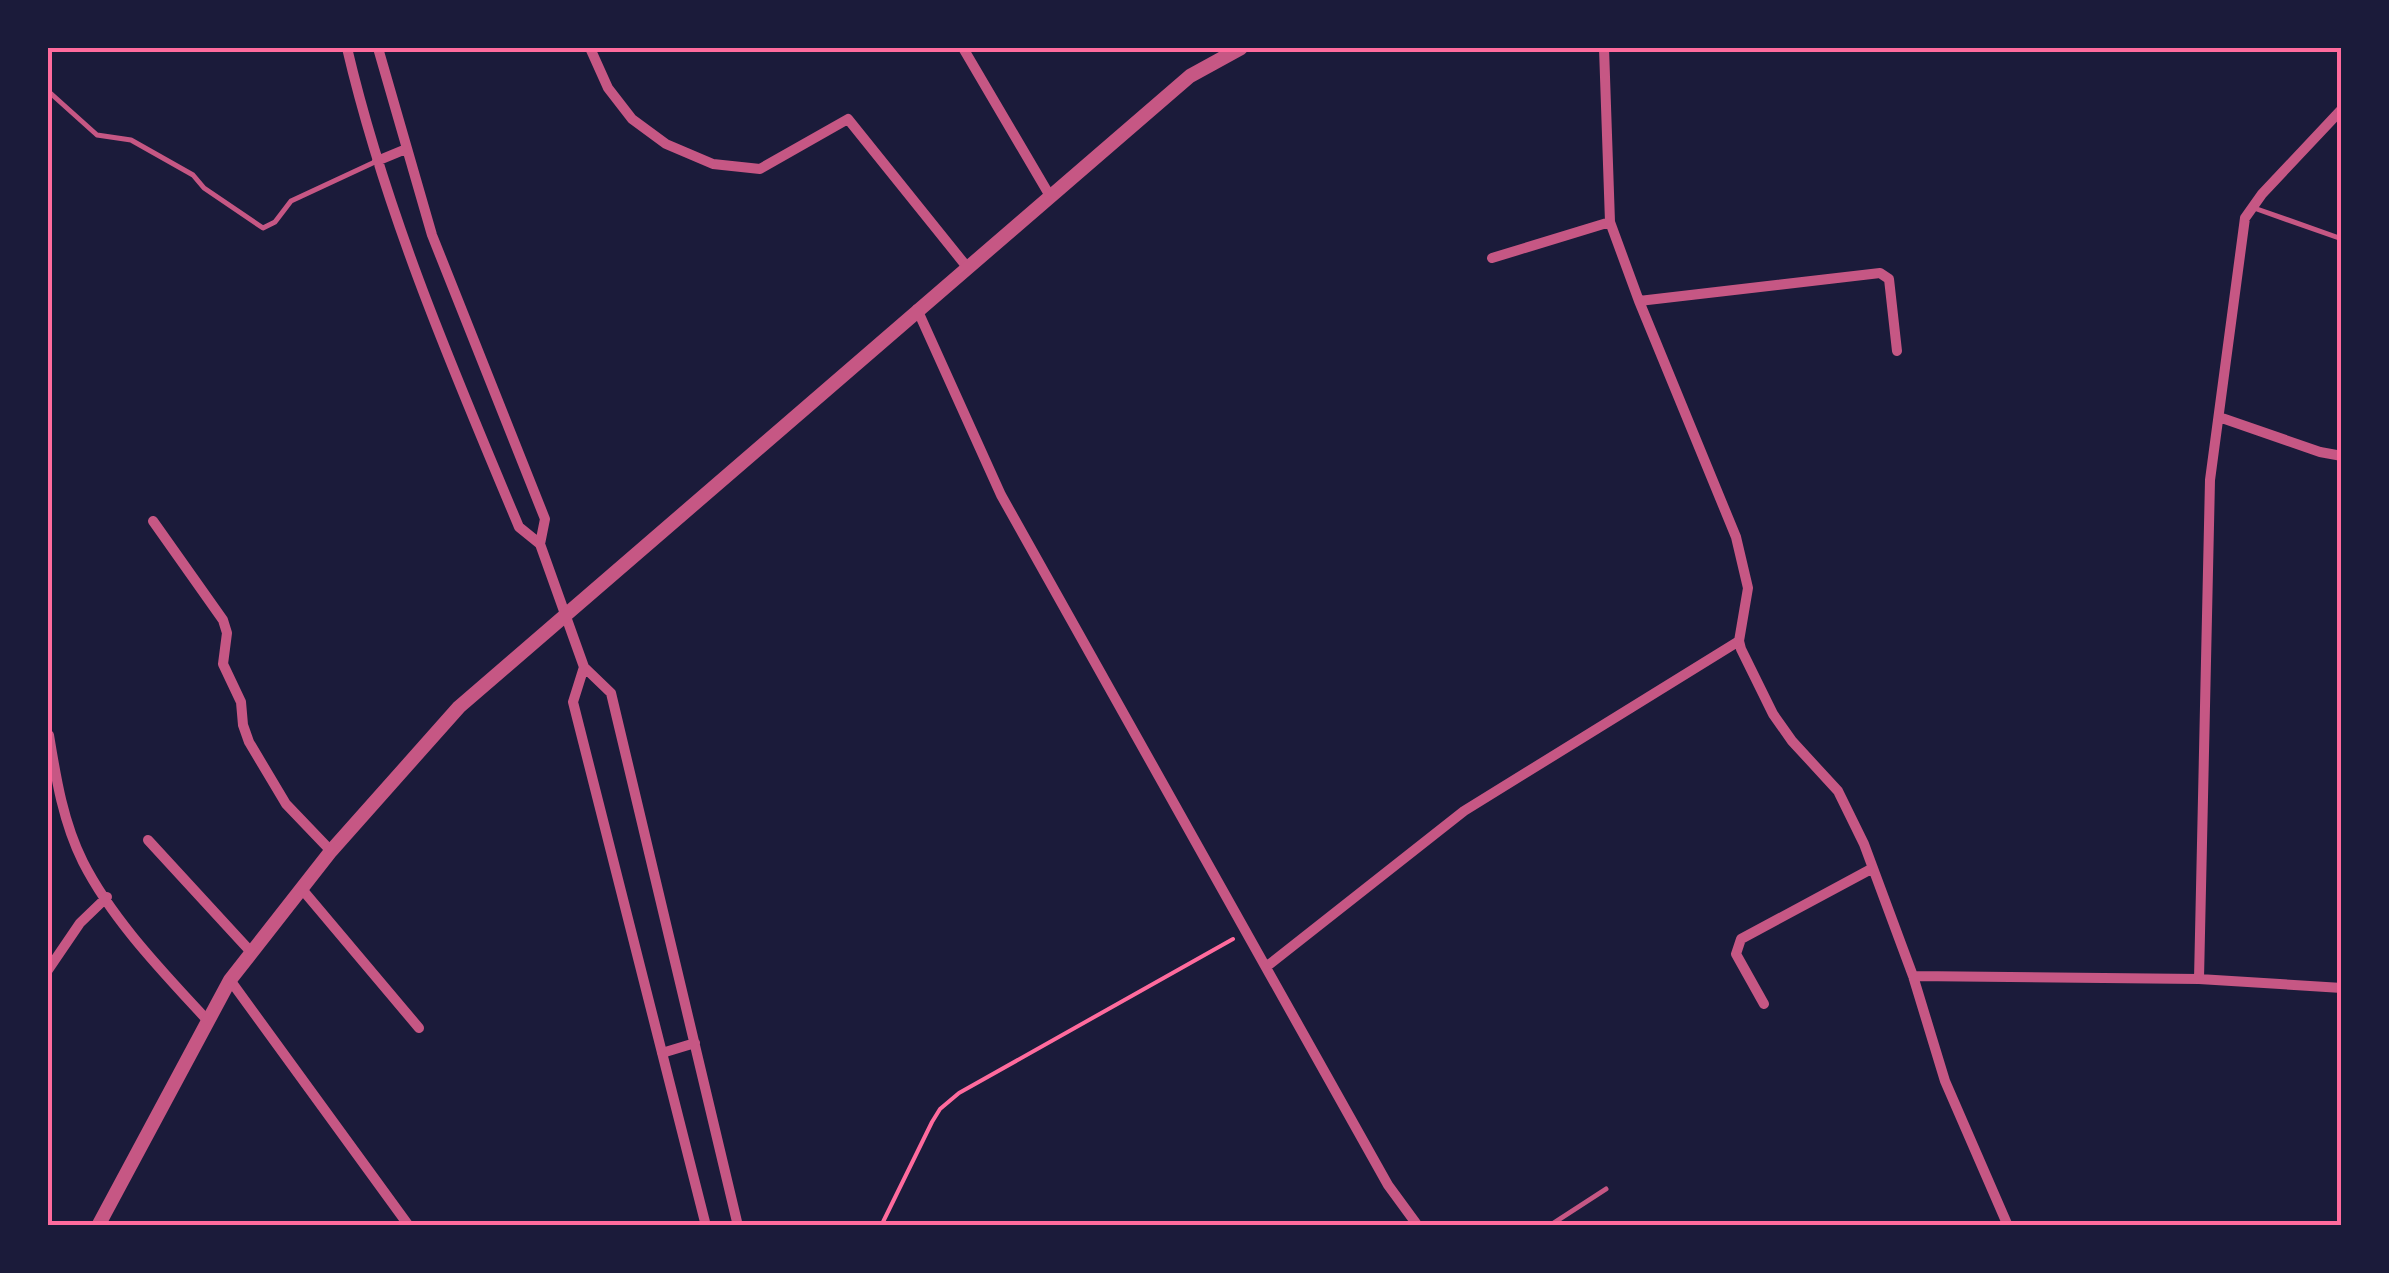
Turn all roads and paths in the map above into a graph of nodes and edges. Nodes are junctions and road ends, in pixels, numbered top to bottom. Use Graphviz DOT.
graph roads {
  1 [pos="346,48"];
  2 [pos="378,48"];
  3 [pos="590,48"];
  4 [pos="963,48"];
  5 [pos="1241,48"];
  6 [pos="1604,48"];
  7 [pos="48,91"];
  8 [pos="2342,109"];
  9 [pos="406,150"];
  10 [pos="377,161"];
  11 [pos="1050,196"];
  12 [pos="2251,207"];
  13 [pos="1610,222"];
  14 [pos="2342,239"];
  15 [pos="1492,258"];
  16 [pos="968,267"];
  17 [pos="1639,301"];
  18 [pos="916,309"];
  19 [pos="1897,352"];
  20 [pos="2218,417"];
  21 [pos="2342,456"];
  22 [pos="154,520"];
  23 [pos="540,544"];
  24 [pos="566,612"];
  25 [pos="1739,641"];
  26 [pos="584,667"];
  27 [pos="48,735"];
  28 [pos="148,840"];
  29 [pos="332,851"];
  30 [pos="1873,868"];
  31 [pos="302,888"];
  32 [pos="107,898"];
  33 [pos="1246,932"];
  34 [pos="251,952"];
  35 [pos="1266,967"];
  36 [pos="48,970"];
  37 [pos="1913,976"];
  38 [pos="2200,979"];
  39 [pos="230,980"];
  40 [pos="2342,988"];
  41 [pos="1764,1004"];
  42 [pos="208,1021"];
  43 [pos="420,1028"];
  44 [pos="695,1042"];
  45 [pos="662,1053"];
  46 [pos="1606,1189"];
  47 [pos="98,1226"];
  48 [pos="409,1226"];
  49 [pos="706,1226"];
  50 [pos="738,1226"];
  51 [pos="881,1226"];
  52 [pos="1418,1226"];
  53 [pos="1548,1226"];
  54 [pos="2008,1226"];
  1 -- 10 [label="street"];
  2 -- 9 [label="street"];
  3 -- 16 [label="street"];
  4 -- 11 [label="street"];
  5 -- 11 [label="street"];
  6 -- 13 [label="street"];
  7 -- 10 [label="lane"];
  8 -- 12 [label="street"];
  9 -- 10 [label="street"];
  9 -- 23 [label="street"];
  10 -- 23 [label="street"];
  11 -- 16 [label="street"];
  12 -- 14 [label="lane"];
  12 -- 20 [label="street"];
  13 -- 15 [label="street"];
  13 -- 17 [label="street"];
  16 -- 18 [label="street"];
  17 -- 19 [label="street"];
  17 -- 25 [label="street"];
  18 -- 24 [label="street"];
  18 -- 33 [label="street"];
  20 -- 21 [label="street"];
  20 -- 38 [label="street"];
  22 -- 29 [label="street"];
  23 -- 24 [label="street"];
  24 -- 26 [label="street"];
  24 -- 29 [label="street"];
  25 -- 30 [label="street"];
  25 -- 35 [label="street"];
  26 -- 44 [label="street"];
  26 -- 45 [label="street"];
  27 -- 32 [label="street"];
  28 -- 34 [label="street"];
  29 -- 31 [label="street"];
  30 -- 37 [label="street"];
  30 -- 41 [label="street"];
  31 -- 34 [label="street"];
  31 -- 43 [label="street"];
  32 -- 36 [label="street"];
  32 -- 42 [label="street"];
  33 -- 35 [label="street"];
  33 -- 51 [label="path"];
  34 -- 39 [label="street"];
  35 -- 52 [label="street"];
  37 -- 38 [label="street"];
  37 -- 54 [label="street"];
  38 -- 40 [label="street"];
  39 -- 42 [label="street"];
  39 -- 48 [label="street"];
  42 -- 47 [label="street"];
  44 -- 45 [label="street"];
  44 -- 50 [label="street"];
  45 -- 49 [label="street"];
  46 -- 53 [label="lane"];
}
